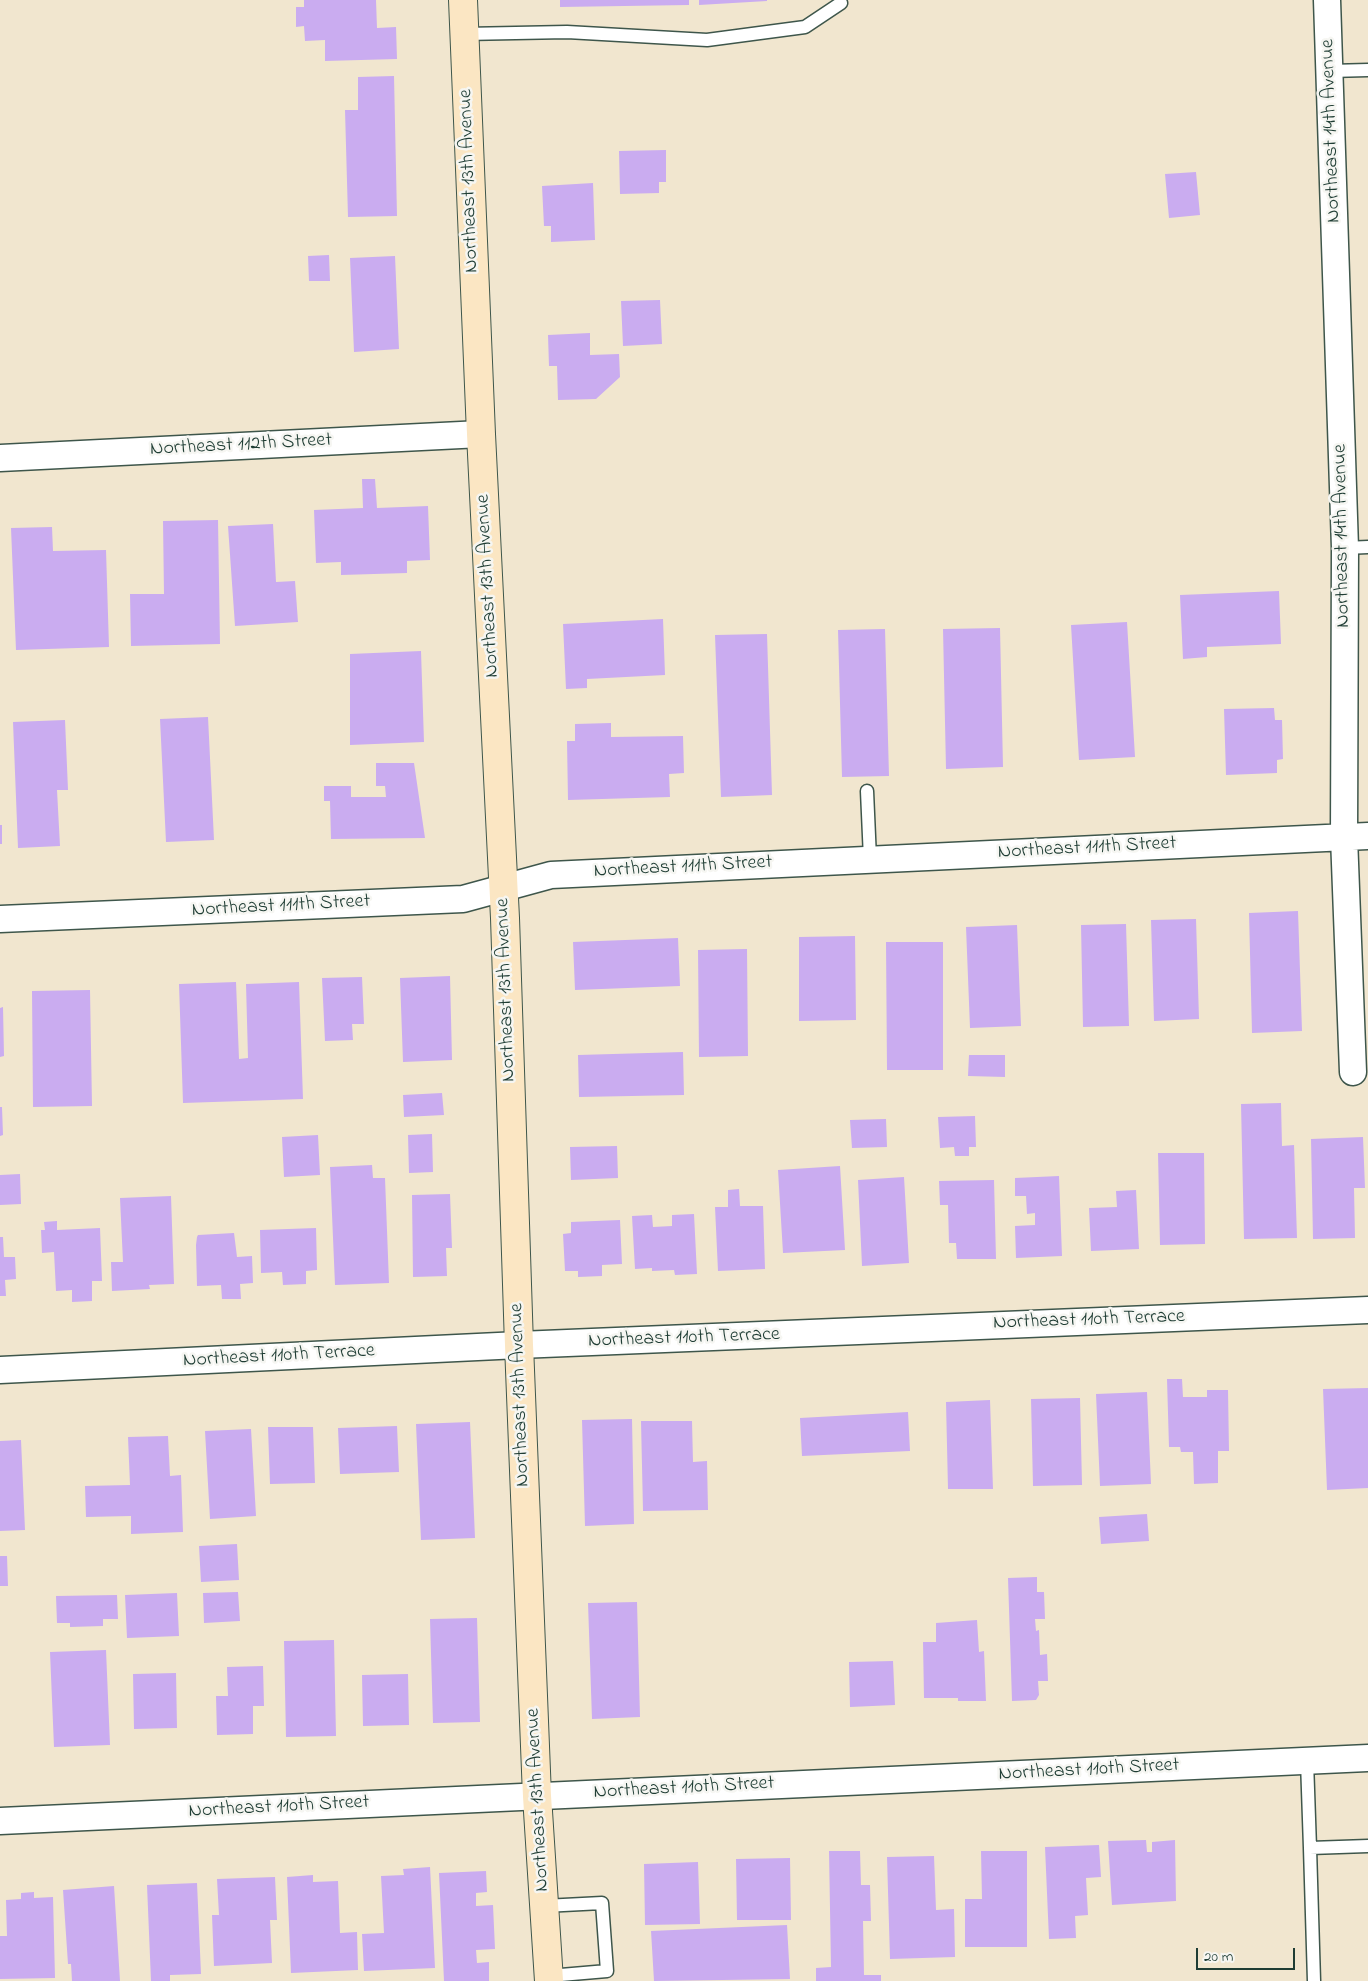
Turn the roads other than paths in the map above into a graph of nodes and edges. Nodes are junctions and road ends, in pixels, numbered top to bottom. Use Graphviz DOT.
graph roads {
  1 [pos="463,0"];
  2 [pos="1328,0"];
  3 [pos="841,3"];
  4 [pos="464,34"];
  5 [pos="1368,70"];
  6 [pos="1330,71"];
  7 [pos="481,434"];
  8 [pos="0,458"];
  9 [pos="1356,547"];
  10 [pos="867,791"];
  11 [pos="1356,836"];
  12 [pos="870,859"];
  13 [pos="504,887"];
  14 [pos="0,920"];
  15 [pos="1360,1033"];
  16 [pos="1353,1072"];
  17 [pos="1368,1310"];
  18 [pos="519,1346"];
  19 [pos="0,1370"];
  20 [pos="1368,1758"];
  21 [pos="1307,1761"];
  22 [pos="537,1796"];
  23 [pos="0,1821"];
  24 [pos="1368,1846"];
  25 [pos="1310,1848"];
  26 [pos="544,1906"];
  27 [pos="549,1979"];
  28 [pos="1314,1981"];
  1 -- 4 [label="street, Northeast 13th Avenue"];
  2 -- 6 [label="street, Northeast 14th Avenue"];
  3 -- 4 [label="lane"];
  4 -- 7 [label="street, Northeast 13th Avenue"];
  5 -- 6 [label="lane"];
  6 -- 9 [label="street, Northeast 14th Avenue"];
  7 -- 8 [label="street, Northeast 112th Street"];
  7 -- 13 [label="street, Northeast 13th Avenue"];
  9 -- 11 [label="street, Northeast 14th Avenue"];
  10 -- 12 [label="lane"];
  11 -- 12 [label="street, Northeast 111th Street"];
  11 -- 15 [label="street, Northeast 14th Avenue"];
  12 -- 13 [label="street, Northeast 111th Street"];
  13 -- 14 [label="street, Northeast 111th Street"];
  13 -- 18 [label="street, Northeast 13th Avenue"];
  15 -- 16 [label="street, Northeast 14th Avenue"];
  17 -- 18 [label="street, Northeast 110th Terrace"];
  18 -- 19 [label="street, Northeast 110th Terrace"];
  18 -- 22 [label="street, Northeast 13th Avenue"];
  20 -- 21 [label="street, Northeast 110th Street"];
  21 -- 22 [label="street, Northeast 110th Street"];
  21 -- 25 [label="lane"];
  22 -- 23 [label="street, Northeast 110th Street"];
  22 -- 26 [label="street, Northeast 13th Avenue"];
  24 -- 25 [label="lane"];
  25 -- 28 [label="lane"];
  26 -- 27 [label="street, Northeast 13th Avenue"];
  26 -- 27 [label="lane"];
}
